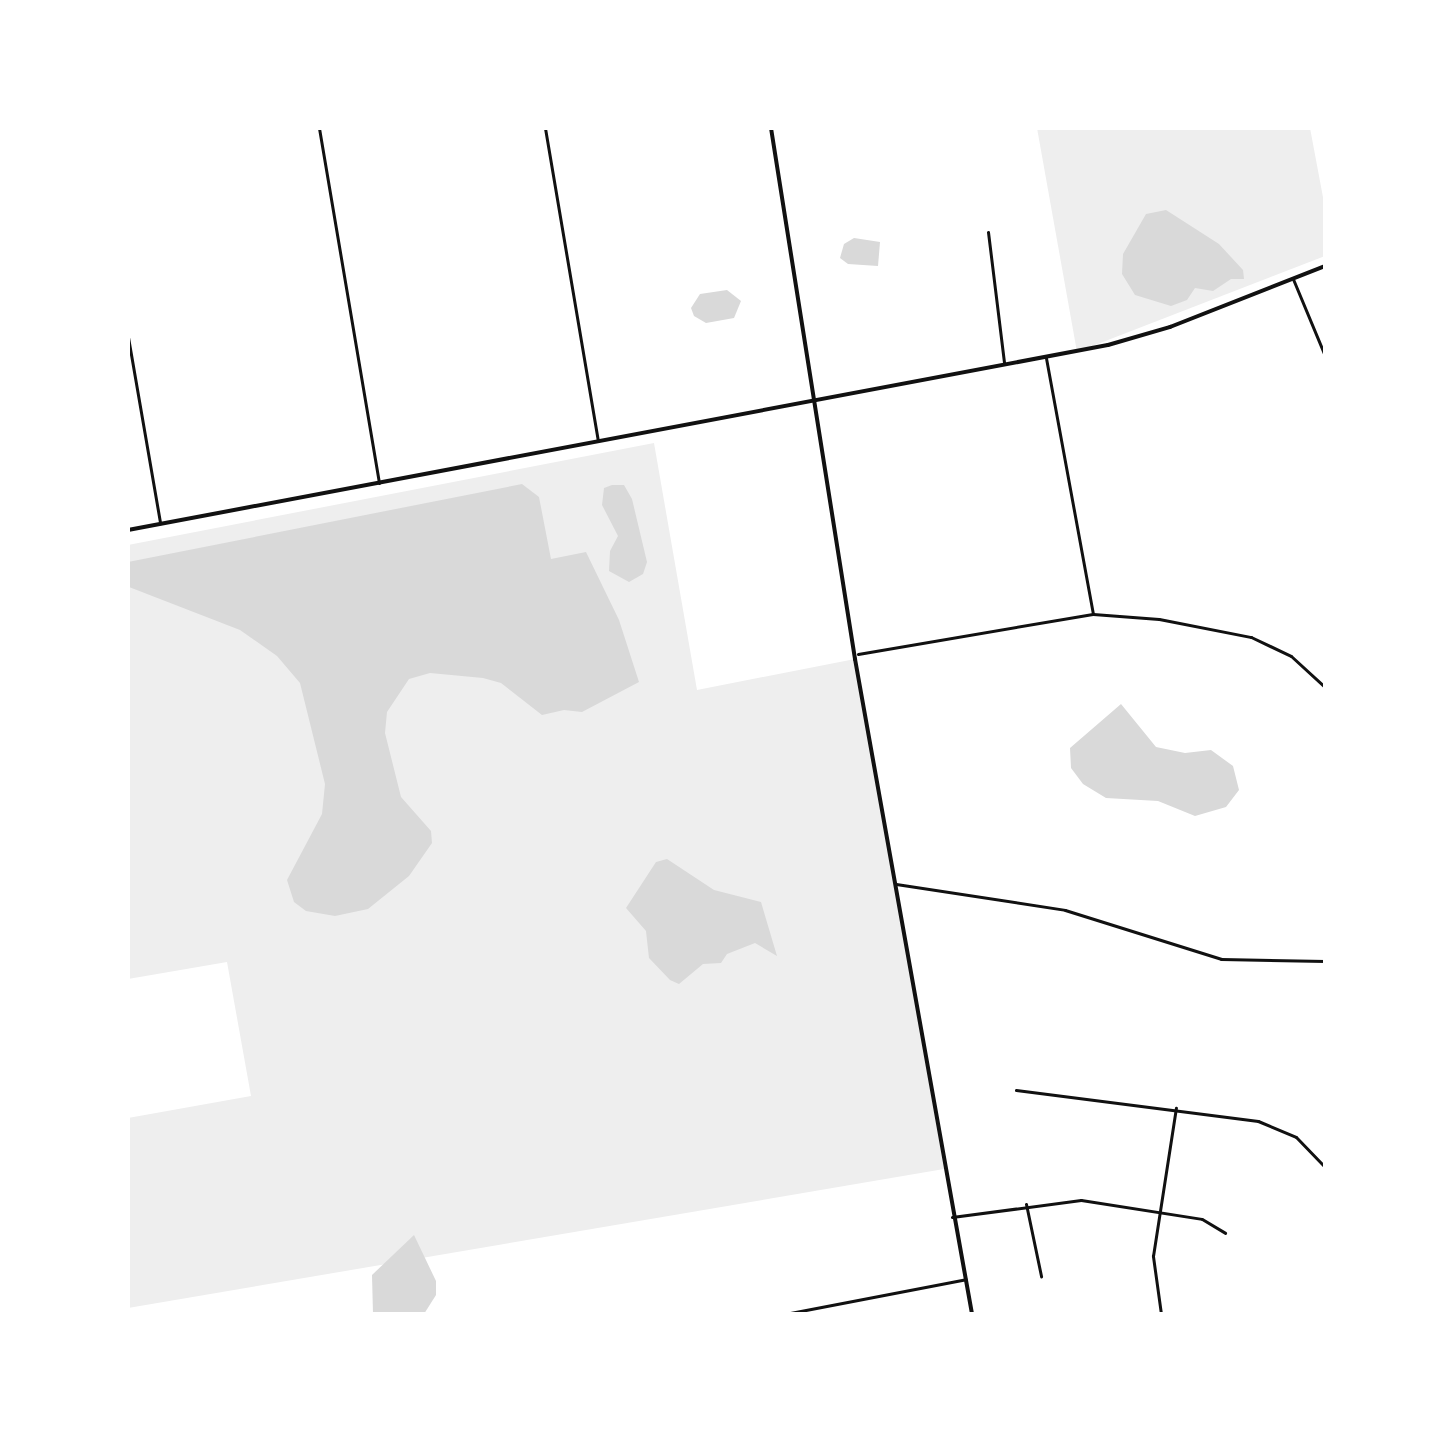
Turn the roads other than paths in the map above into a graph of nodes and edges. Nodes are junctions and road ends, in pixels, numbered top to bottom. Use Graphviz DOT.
graph roads {
  1 [pos="319,128"];
  2 [pos="545,128"];
  3 [pos="771,128"];
  4 [pos="988,232"];
  5 [pos="1325,266"];
  6 [pos="1293,279"];
  7 [pos="128,337"];
  8 [pos="1325,356"];
  9 [pos="1046,358"];
  10 [pos="1004,366"];
  11 [pos="817,402"];
  12 [pos="598,441"];
  13 [pos="379,483"];
  14 [pos="160,523"];
  15 [pos="128,530"];
  16 [pos="1093,614"];
  17 [pos="858,654"];
  18 [pos="1325,687"];
  19 [pos="896,884"];
  20 [pos="1325,961"];
  21 [pos="1016,1090"];
  22 [pos="1177,1108"];
  23 [pos="1325,1167"];
  24 [pos="1026,1204"];
  25 [pos="1160,1212"];
  26 [pos="952,1217"];
  27 [pos="1225,1233"];
  28 [pos="1041,1276"];
  29 [pos="966,1279"];
  30 [pos="785,1314"];
  31 [pos="972,1314"];
  32 [pos="1161,1314"];
  1 -- 13 [label="street"];
  2 -- 12 [label="street"];
  3 -- 11 [label="main road"];
  4 -- 10 [label="street"];
  5 -- 6 [label="main road"];
  6 -- 8 [label="street"];
  6 -- 9 [label="main road"];
  7 -- 14 [label="street"];
  9 -- 10 [label="main road"];
  9 -- 16 [label="street"];
  10 -- 11 [label="main road"];
  11 -- 12 [label="main road"];
  11 -- 17 [label="main road"];
  12 -- 13 [label="main road"];
  13 -- 14 [label="main road"];
  14 -- 15 [label="main road"];
  16 -- 17 [label="street"];
  16 -- 18 [label="street"];
  17 -- 19 [label="main road"];
  19 -- 20 [label="street"];
  19 -- 26 [label="main road"];
  21 -- 22 [label="street"];
  22 -- 23 [label="street"];
  22 -- 25 [label="street"];
  24 -- 25 [label="street"];
  24 -- 26 [label="street"];
  24 -- 28 [label="street"];
  25 -- 27 [label="street"];
  25 -- 32 [label="street"];
  26 -- 29 [label="main road"];
  29 -- 30 [label="street"];
  29 -- 31 [label="main road"];
}
